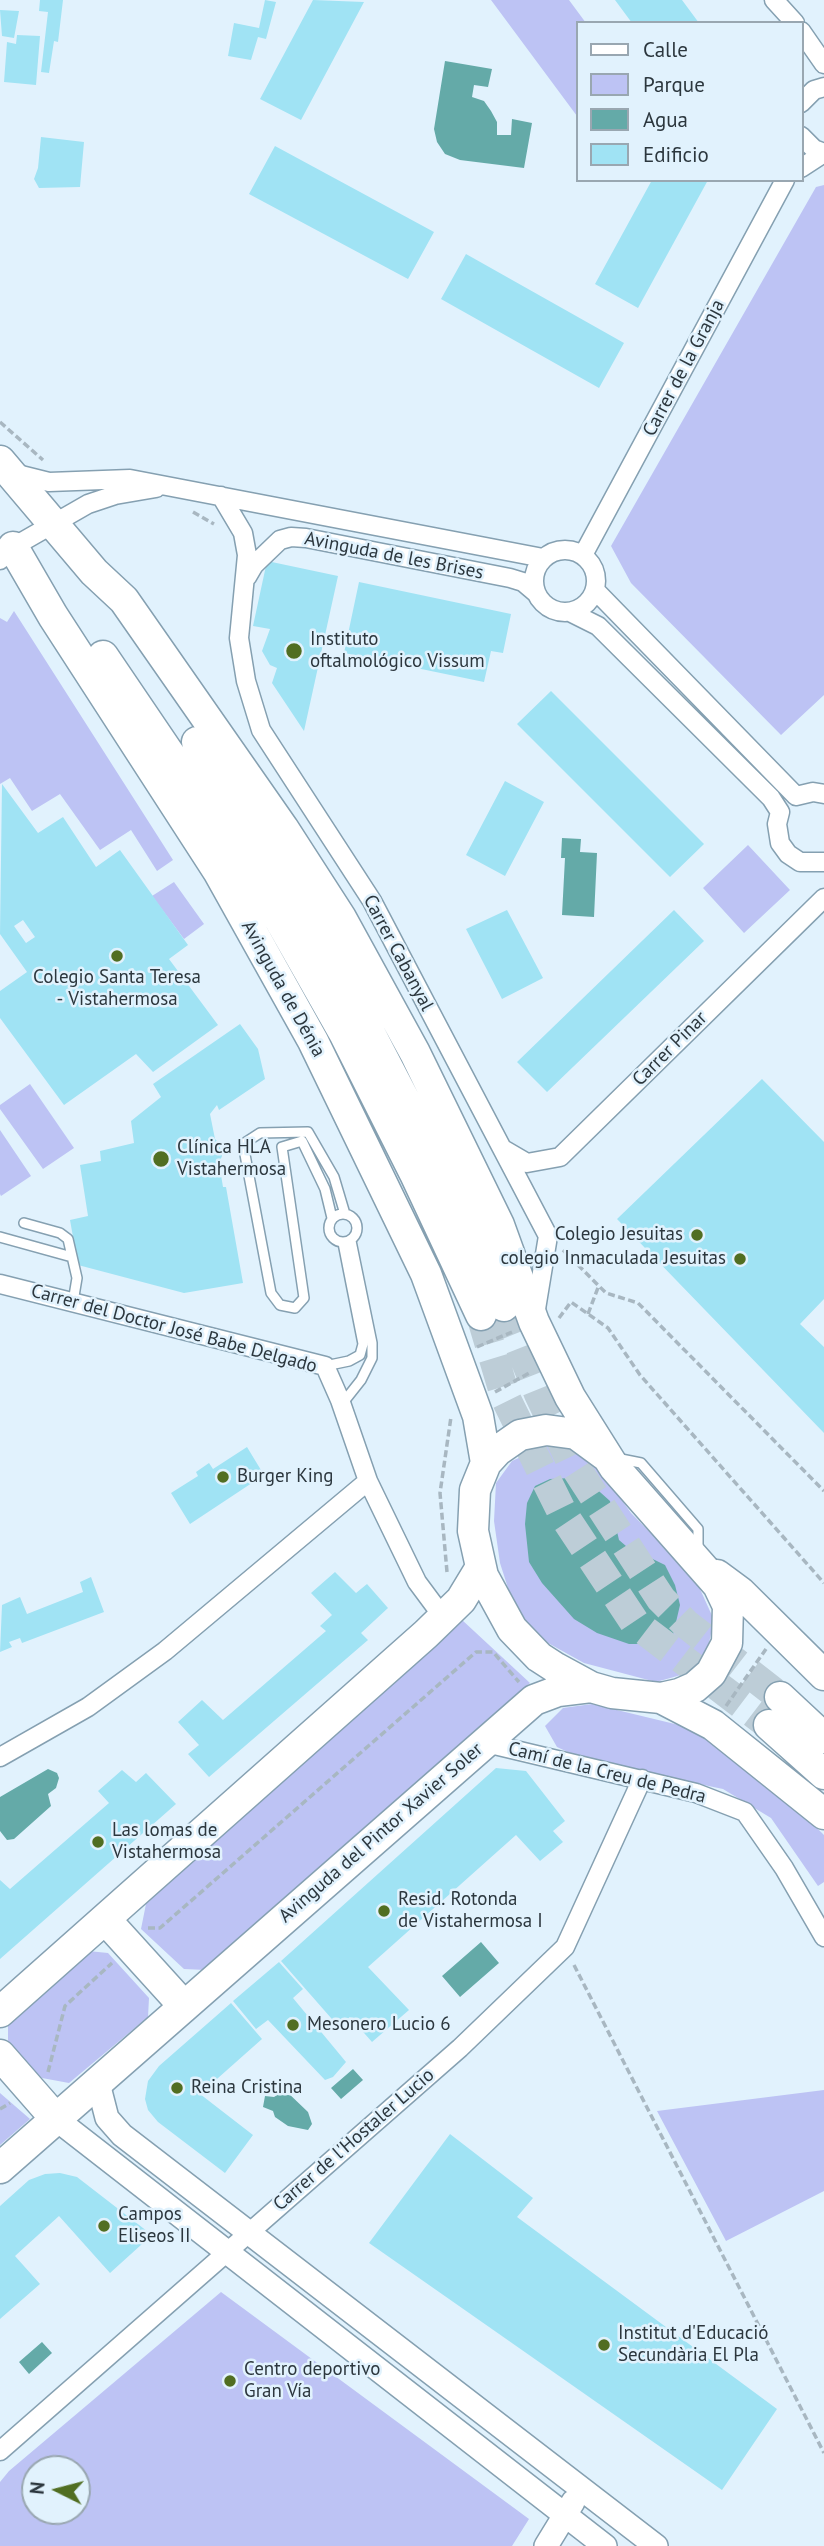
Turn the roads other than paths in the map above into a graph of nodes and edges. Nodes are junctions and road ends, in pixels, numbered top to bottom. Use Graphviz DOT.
graph roads {
  1 [pos="768,0"];
  2 [pos="774,0"];
  3 [pos="779,21"];
  4 [pos="793,21"];
  5 [pos="803,34"];
  6 [pos="824,64"];
  7 [pos="824,87"];
  8 [pos="803,101"];
  9 [pos="803,138"];
  10 [pos="824,153"];
  11 [pos="803,167"];
  12 [pos="784,182"];
  13 [pos="5,466"];
  14 [pos="162,487"];
  15 [pos="221,496"];
  16 [pos="54,523"];
  17 [pos="4,546"];
  18 [pos="583,555"];
  19 [pos="543,558"];
  20 [pos="94,572"];
  21 [pos="242,586"];
  22 [pos="595,590"];
  23 [pos="536,593"];
  24 [pos="570,612"];
  25 [pos="824,794"];
  26 [pos="824,862"];
  27 [pos="824,898"];
  28 [pos="503,1149"];
  29 [pos="345,1214"];
  30 [pos="332,1218"];
  31 [pos="24,1223"];
  32 [pos="0,1237"];
  33 [pos="347,1242"];
  34 [pos="72,1257"];
  35 [pos="0,1284"];
  36 [pos="73,1302"];
  37 [pos="544,1323"];
  38 [pos="325,1366"];
  39 [pos="342,1405"];
  40 [pos="606,1456"];
  41 [pos="486,1463"];
  42 [pos="368,1480"];
  43 [pos="699,1562"];
  44 [pos="481,1567"];
  45 [pos="443,1616"];
  46 [pos="824,1675"];
  47 [pos="591,1687"];
  48 [pos="780,1697"];
  49 [pos="661,1698"];
  50 [pos="769,1725"];
  51 [pos="824,1738"];
  52 [pos="486,1743"];
  53 [pos="0,1757"];
  54 [pos="824,1774"];
  55 [pos="642,1779"];
  56 [pos="824,1814"];
  57 [pos="105,1919"];
  58 [pos="824,1937"];
  59 [pos="183,2005"];
  60 [pos="0,2012"];
  61 [pos="0,2055"];
  62 [pos="98,2083"];
  63 [pos="56,2119"];
  64 [pos="0,2168"];
  65 [pos="248,2231"];
  66 [pos="227,2250"];
  67 [pos="0,2451"];
  68 [pos="579,2486"];
  69 [pos="567,2515"];
  70 [pos="546,2546"];
  71 [pos="605,2546"];
  72 [pos="656,2546"];
  1 -- 3 [label="street"];
  2 -- 4 [label="street"];
  5 -- 6 [label="street"];
  7 -- 8 [label="street"];
  9 -- 10 [label="street"];
  10 -- 11 [label="street"];
  12 -- 18 [label="street, Carrer de la Granja"];
  13 -- 14 [label="street, Avinguda de les Brises"];
  13 -- 16 [label="main road, Avinguda de Dénia"];
  14 -- 15 [label="street, Avinguda de les Brises"];
  14 -- 16 [label="street, Avinguda de les Brises"];
  15 -- 19 [label="street, Avinguda de les Brises"];
  15 -- 21 [label="street"];
  16 -- 17 [label="street, Avinguda de les Brises"];
  16 -- 20 [label="main road, Avinguda de Dénia"];
  17 -- 20 [label="main road, Avinguda de Dénia"];
  17 -- 41 [label="main road, Avinguda de Dénia"];
  18 -- 19 [label="street"];
  18 -- 22 [label="street"];
  19 -- 23 [label="street"];
  20 -- 37 [label="main road, Avinguda de Dénia"];
  21 -- 23 [label="street, Avinguda de les Brises"];
  21 -- 28 [label="street, Carrer Cabanyal"];
  22 -- 24 [label="street"];
  22 -- 25 [label="street"];
  23 -- 24 [label="street"];
  24 -- 26 [label="street"];
  27 -- 28 [label="street, Carrer Pinar"];
  28 -- 37 [label="street, Carrer Cabanyal"];
  29 -- 30 [label="lane"];
  29 -- 30 [label="lane"];
  29 -- 33 [label="lane"];
  30 -- 33 [label="lane"];
  31 -- 34 [label="lane"];
  32 -- 34 [label="lane"];
  33 -- 38 [label="lane"];
  33 -- 39 [label="lane"];
  34 -- 36 [label="lane"];
  35 -- 36 [label="street, Carrer del Doctor José Babe Delgado"];
  36 -- 38 [label="street, Carrer del Doctor José Babe Delgado"];
  37 -- 40 [label="main road, Avinguda de Dénia"];
  38 -- 39 [label="street, Carrer del Doctor José Babe Delgado"];
  39 -- 42 [label="street, Carrer del Doctor José Babe Delgado"];
  40 -- 41 [label="main road, Avinguda de Dénia"];
  40 -- 43 [label="main road, Avinguda de Dénia"];
  41 -- 44 [label="main road, Avinguda de Dénia"];
  42 -- 45 [label="street, Carrer del Doctor José Babe Delgado"];
  42 -- 53 [label="street"];
  43 -- 46 [label="main road, Avinguda de Dénia"];
  43 -- 49 [label="main road, Avinguda de Dénia"];
  44 -- 45 [label="main road"];
  44 -- 47 [label="main road, Avinguda de Dénia"];
  45 -- 57 [label="main road"];
  47 -- 49 [label="main road, Avinguda de Dénia"];
  47 -- 52 [label="main road, Avinguda del Pintor Xavier Soler"];
  48 -- 51 [label="main road"];
  49 -- 56 [label="main road, Avinguda de Dénia"];
  50 -- 54 [label="main road"];
  52 -- 55 [label="street, Camí de la Creu de Pedra"];
  52 -- 59 [label="main road, Avinguda del Pintor Xavier Soler"];
  55 -- 58 [label="street, Camí de la Creu de Pedra"];
  55 -- 65 [label="street, Carrer de l'Hostaler Lucio"];
  57 -- 59 [label="main road"];
  57 -- 60 [label="main road"];
  59 -- 62 [label="main road, Avinguda del Pintor Xavier Soler"];
  61 -- 63 [label="main road"];
  62 -- 63 [label="main road, Avinguda del Pintor Xavier Soler"];
  62 -- 65 [label="street"];
  63 -- 64 [label="main road, Avinguda del Pintor Xavier Soler"];
  63 -- 66 [label="street"];
  65 -- 66 [label="street, Carrer de l'Hostaler Lucio"];
  65 -- 68 [label="street"];
  66 -- 67 [label="street, Carrer de l'Hostaler Lucio"];
  66 -- 69 [label="street"];
  68 -- 69 [label="street"];
  68 -- 72 [label="street"];
  69 -- 70 [label="street"];
  69 -- 71 [label="street"];
}
